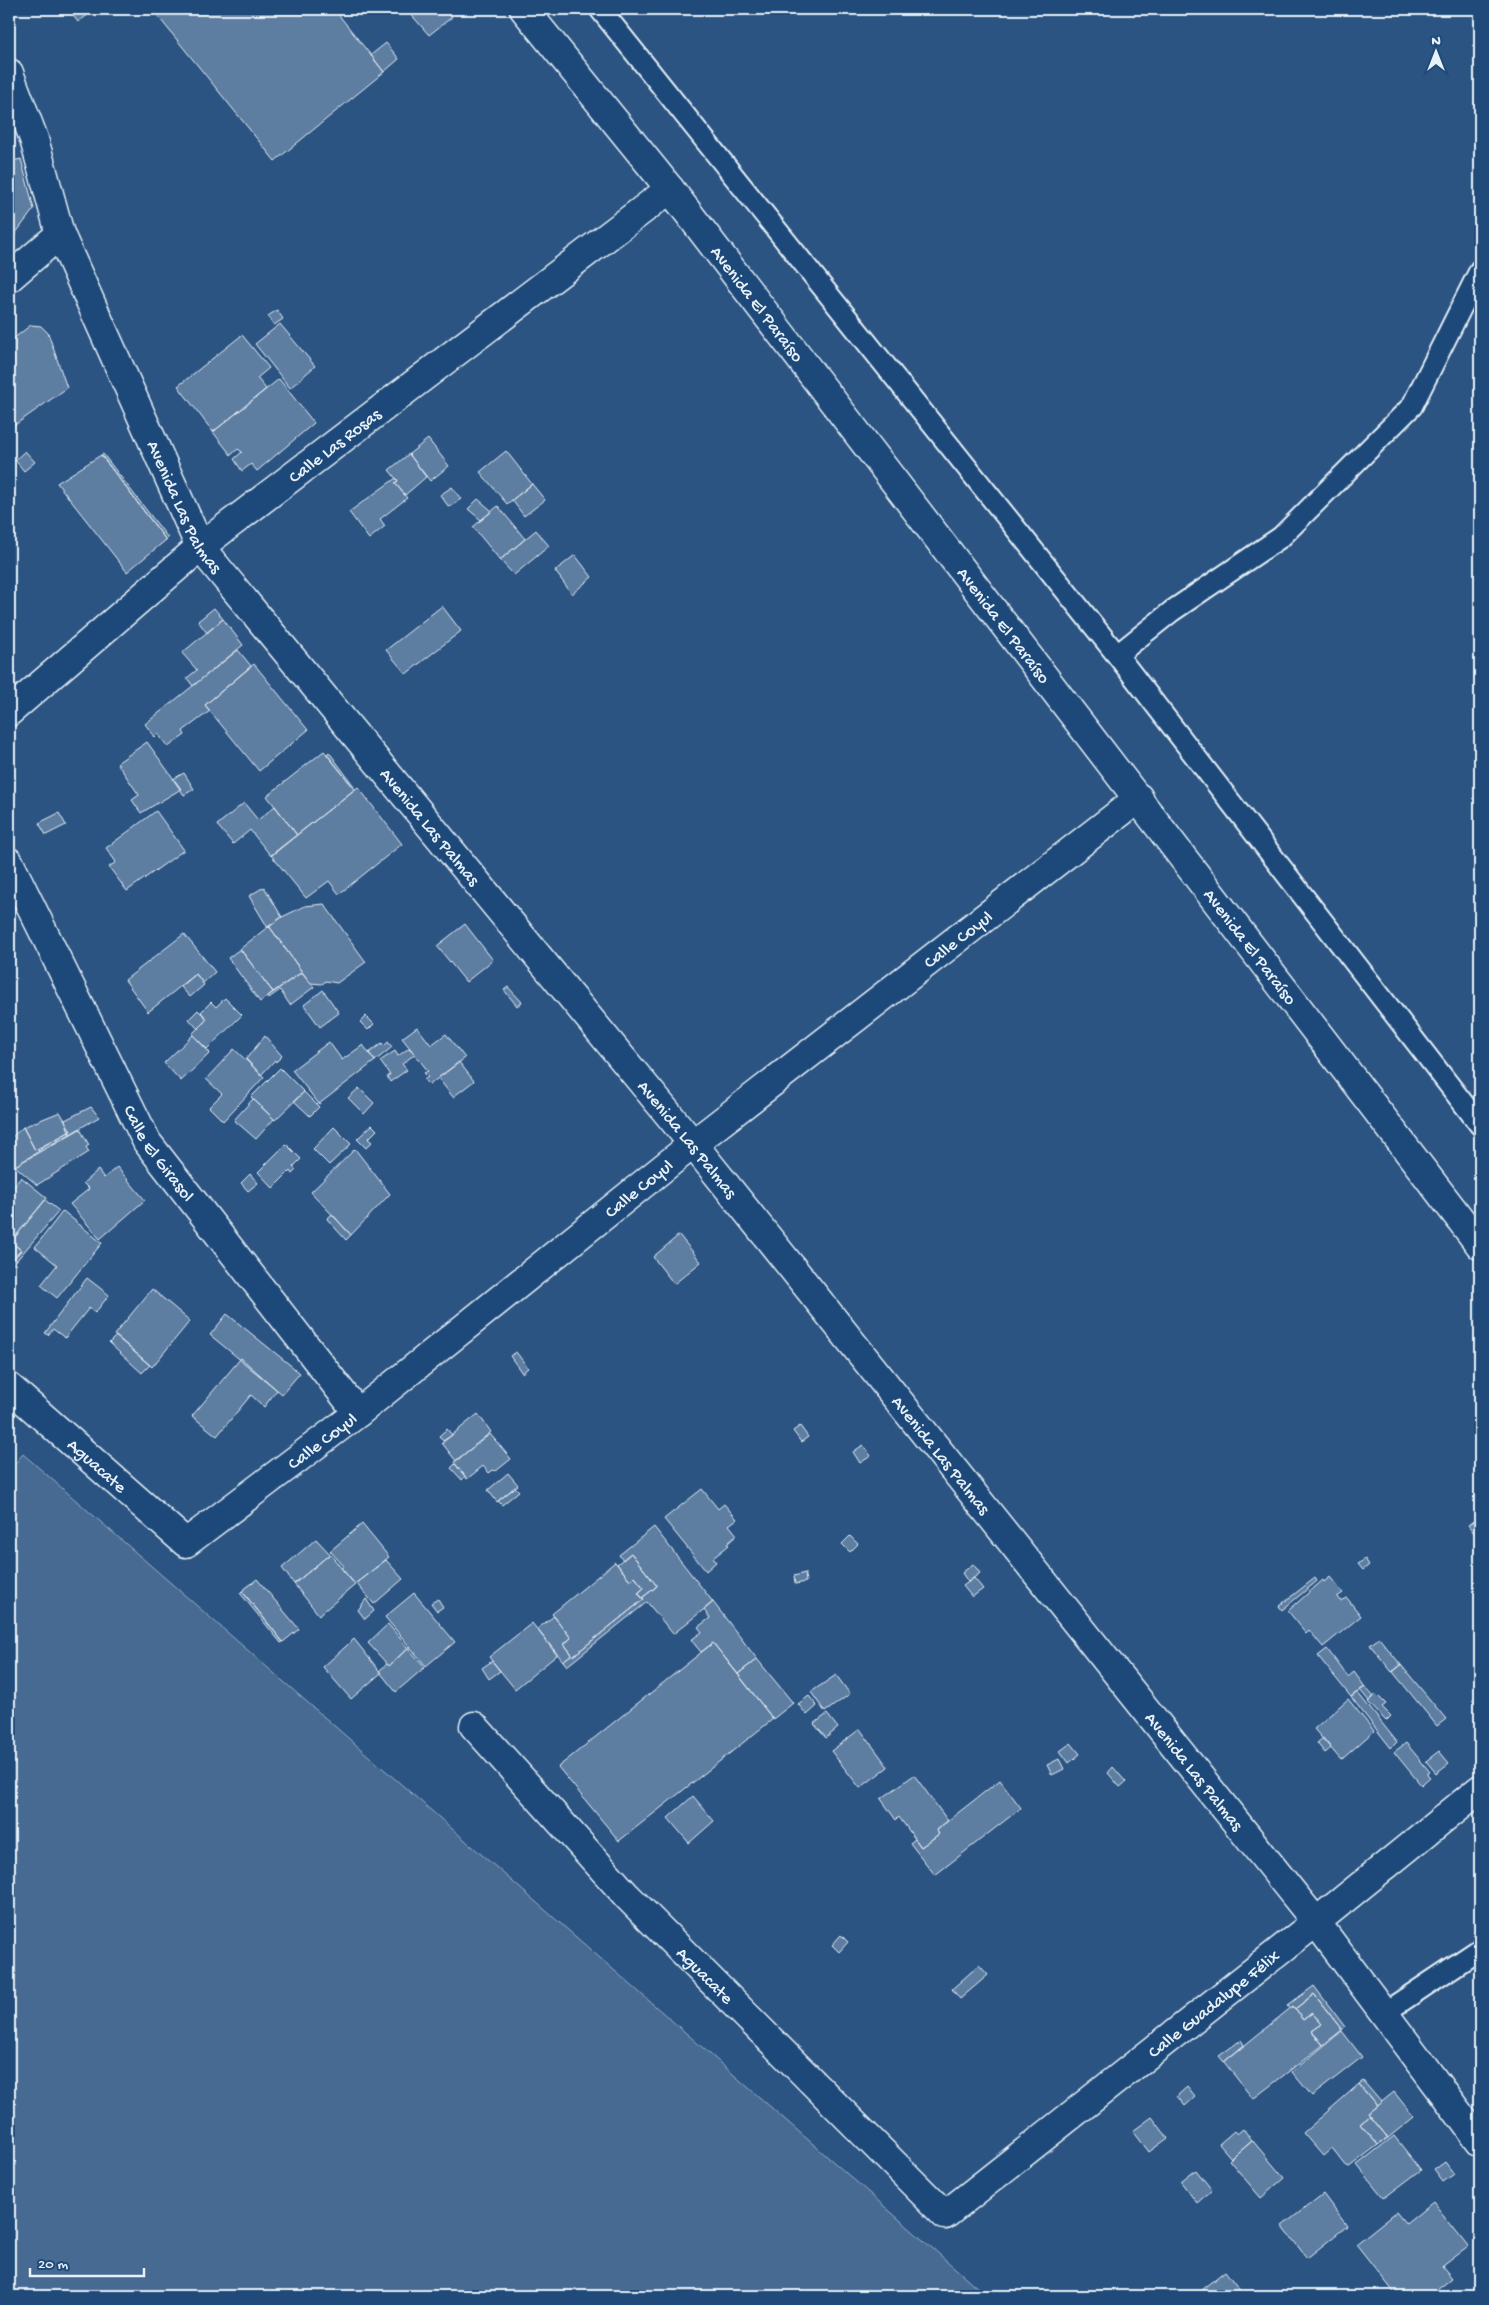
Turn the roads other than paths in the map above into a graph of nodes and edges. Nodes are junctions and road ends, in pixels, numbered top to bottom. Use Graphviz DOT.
graph roads {
  1 [pos="524,9"];
  2 [pos="600,9"];
  3 [pos="9,74"];
  4 [pos="670,189"];
  5 [pos="60,234"];
  6 [pos="1480,270"];
  7 [pos="9,278"];
  8 [pos="200,546"];
  9 [pos="1117,655"];
  10 [pos="9,712"];
  11 [pos="1139,798"];
  12 [pos="9,862"];
  13 [pos="1480,1126"];
  14 [pos="692,1144"];
  15 [pos="1480,1245"];
  16 [pos="14,1401"];
  17 [pos="358,1413"];
  18 [pos="186,1543"];
  19 [pos="474,1726"];
  20 [pos="1480,1789"];
  21 [pos="1316,1922"];
  22 [pos="1480,1950"];
  23 [pos="1384,2013"];
  24 [pos="1480,2142"];
  25 [pos="945,2215"];
  1 -- 4 [label="street, Avenida El Paraíso"];
  2 -- 9 [label="lane"];
  3 -- 5 [label="street, Avenida Las Palmas"];
  4 -- 8 [label="street, Calle Las Rosas"];
  4 -- 11 [label="street, Avenida El Paraíso"];
  5 -- 7 [label="street"];
  5 -- 8 [label="street, Avenida Las Palmas"];
  6 -- 9 [label="lane"];
  8 -- 10 [label="street, Calle Las Rosas"];
  8 -- 14 [label="street, Avenida Las Palmas"];
  9 -- 13 [label="lane"];
  11 -- 14 [label="street, Calle Coyul"];
  11 -- 15 [label="street, Avenida El Paraíso"];
  12 -- 17 [label="street, Calle El Girasol"];
  14 -- 17 [label="street, Calle Coyul"];
  14 -- 21 [label="street, Avenida Las Palmas"];
  16 -- 18 [label="street, Aguacate"];
  17 -- 18 [label="street, Calle Coyul"];
  19 -- 25 [label="street, Aguacate"];
  20 -- 21 [label="street, Calle Guadalupe Félix"];
  21 -- 23 [label="street, Avenida Las Palmas"];
  21 -- 25 [label="street, Calle Guadalupe Félix"];
  22 -- 23 [label="lane"];
  23 -- 24 [label="street, Avenida Las Palmas"];
}
